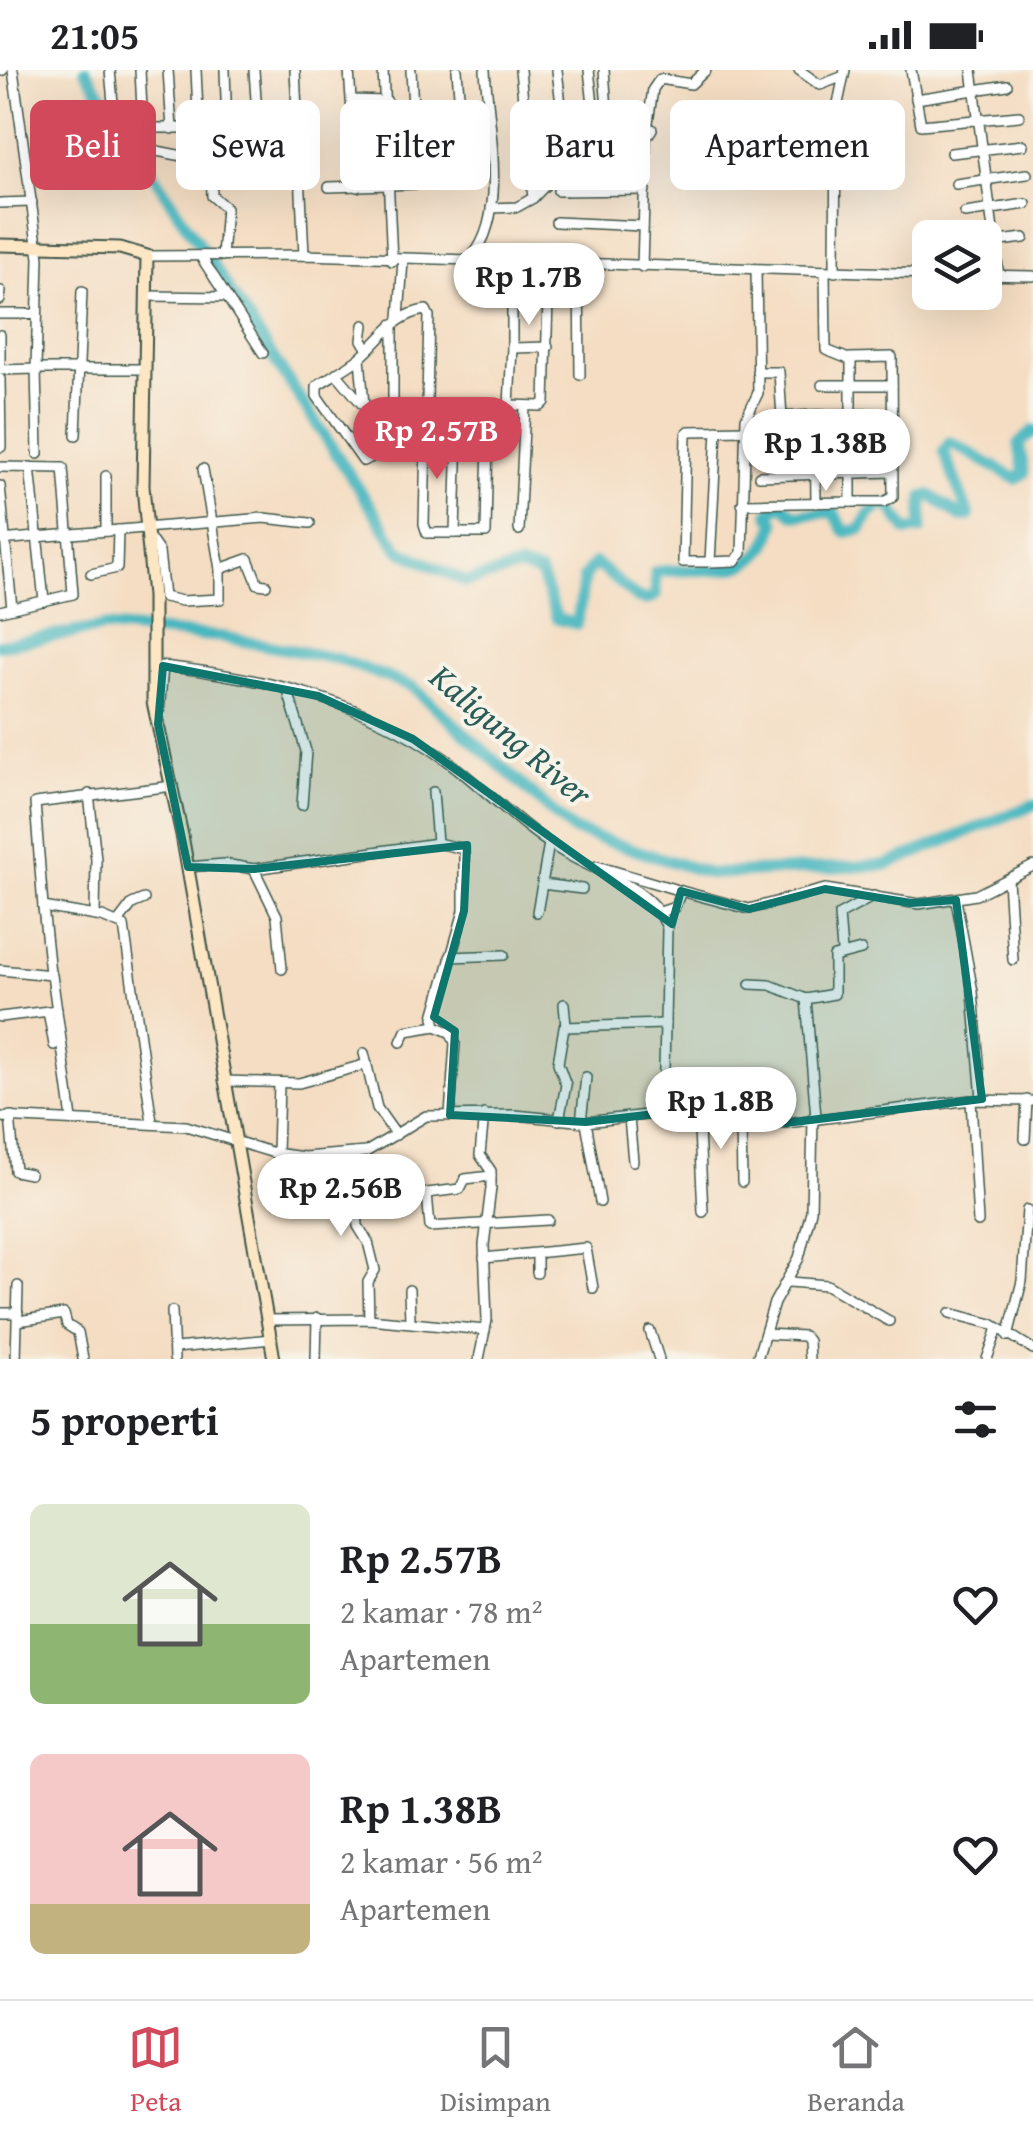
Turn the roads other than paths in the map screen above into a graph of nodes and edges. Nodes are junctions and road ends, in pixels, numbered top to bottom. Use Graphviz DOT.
graph roads {
  1 [pos="13,70"];
  2 [pos="110,70"];
  3 [pos="140,70"];
  4 [pos="168,70"];
  5 [pos="196,70"];
  6 [pos="224,70"];
  7 [pos="254,70"];
  8 [pos="295,70"];
  9 [pos="349,70"];
  10 [pos="382,70"];
  11 [pos="411,70"];
  12 [pos="457,70"];
  13 [pos="484,70"];
  14 [pos="520,70"];
  15 [pos="557,70"];
  16 [pos="589,70"];
  17 [pos="604,70"];
  18 [pos="706,70"];
  19 [pos="798,70"];
  20 [pos="911,70"];
  21 [pos="972,70"];
  22 [pos="844,73"];
  23 [pos="1008,85"];
  24 [pos="975,91"];
  25 [pos="916,99"];
  26 [pos="114,100"];
  27 [pos="139,100"];
  28 [pos="197,100"];
  29 [pos="225,100"];
  30 [pos="256,100"];
  31 [pos="296,100"];
  32 [pos="352,100"];
  33 [pos="387,100"];
  34 [pos="413,100"];
  35 [pos="460,100"];
  36 [pos="560,100"];
  37 [pos="592,100"];
  38 [pos="606,100"];
  39 [pos="650,108"];
  40 [pos="1019,116"];
  41 [pos="978,120"];
  42 [pos="652,126"];
  43 [pos="156,128"];
  44 [pos="172,129"];
  45 [pos="176,129"];
  46 [pos="650,130"];
  47 [pos="1023,145"];
  48 [pos="982,150"];
  49 [pos="951,153"];
  50 [pos="1027,174"];
  51 [pos="986,180"];
  52 [pos="956,184"];
  53 [pos="329,187"];
  54 [pos="340,187"];
  55 [pos="211,190"];
  56 [pos="301,190"];
  57 [pos="390,190"];
  58 [pos="542,190"];
  59 [pos="645,190"];
  60 [pos="558,191"];
  61 [pos="533,198"];
  62 [pos="32,202"];
  63 [pos="0,203"];
  64 [pos="1026,204"];
  65 [pos="491,208"];
  66 [pos="990,210"];
  67 [pos="965,213"];
  68 [pos="990,220"];
  69 [pos="556,222"];
  70 [pos="643,226"];
  71 [pos="1024,238"];
  72 [pos="1002,241"];
  73 [pos="0,245"];
  74 [pos="37,246"];
  75 [pos="304,255"];
  76 [pos="147,256"];
  77 [pos="220,256"];
  78 [pos="203,257"];
  79 [pos="398,260"];
  80 [pos="466,262"];
  81 [pos="549,265"];
  82 [pos="579,266"];
  83 [pos="642,267"];
  84 [pos="756,270"];
  85 [pos="830,272"];
  86 [pos="912,274"];
  87 [pos="1002,276"];
  88 [pos="1033,276"];
  89 [pos="82,290"];
  90 [pos="0,292"];
  91 [pos="147,296"];
  92 [pos="227,298"];
  93 [pos="0,300"];
  94 [pos="548,300"];
  95 [pos="0,314"];
  96 [pos="36,314"];
  97 [pos="396,321"];
  98 [pos="364,325"];
  99 [pos="0,335"];
  100 [pos="548,347"];
  101 [pos="512,348"];
  102 [pos="263,353"];
  103 [pos="364,354"];
  104 [pos="850,358"];
  105 [pos="0,369"];
  106 [pos="36,369"];
  107 [pos="80,369"];
  108 [pos="142,370"];
  109 [pos="758,372"];
  110 [pos="336,373"];
  111 [pos="580,375"];
  112 [pos="0,378"];
  113 [pos="852,384"];
  114 [pos="892,384"];
  115 [pos="822,385"];
  116 [pos="525,408"];
  117 [pos="368,409"];
  118 [pos="394,410"];
  119 [pos="426,414"];
  120 [pos="852,414"];
  121 [pos="891,414"];
  122 [pos="815,416"];
  123 [pos="782,417"];
  124 [pos="763,419"];
  125 [pos="717,430"];
  126 [pos="748,430"];
  127 [pos="458,432"];
  128 [pos="76,435"];
  129 [pos="850,443"];
  130 [pos="892,443"];
  131 [pos="816,444"];
  132 [pos="1,446"];
  133 [pos="762,446"];
  134 [pos="38,454"];
  135 [pos="30,466"];
  136 [pos="0,467"];
  137 [pos="203,469"];
  138 [pos="892,472"];
  139 [pos="851,474"];
  140 [pos="815,475"];
  141 [pos="106,476"];
  142 [pos="760,476"];
  143 [pos="0,486"];
  144 [pos="851,502"];
  145 [pos="816,503"];
  146 [pos="742,504"];
  147 [pos="214,522"];
  148 [pos="310,524"];
  149 [pos="118,530"];
  150 [pos="519,530"];
  151 [pos="106,531"];
  152 [pos="148,532"];
  153 [pos="69,533"];
  154 [pos="456,534"];
  155 [pos="36,536"];
  156 [pos="2,540"];
  157 [pos="710,562"];
  158 [pos="220,569"];
  159 [pos="91,574"];
  160 [pos="266,585"];
  161 [pos="44,601"];
  162 [pos="12,608"];
  163 [pos="0,611"];
  164 [pos="287,688"];
  165 [pos="158,724"];
  166 [pos="172,786"];
  167 [pos="432,792"];
  168 [pos="89,794"];
  169 [pos="302,805"];
  170 [pos="437,843"];
  171 [pos="549,843"];
  172 [pos="584,864"];
  173 [pos="1033,866"];
  174 [pos="188,868"];
  175 [pos="254,870"];
  176 [pos="1008,879"];
  177 [pos="536,886"];
  178 [pos="582,889"];
  179 [pos="681,891"];
  180 [pos="874,896"];
  181 [pos="144,899"];
  182 [pos="956,900"];
  183 [pos="43,906"];
  184 [pos="538,912"];
  185 [pos="660,912"];
  186 [pos="95,915"];
  187 [pos="119,921"];
  188 [pos="862,950"];
  189 [pos="842,952"];
  190 [pos="504,954"];
  191 [pos="450,957"];
  192 [pos="1013,960"];
  193 [pos="282,969"];
  194 [pos="0,970"];
  195 [pos="50,973"];
  196 [pos="750,984"];
  197 [pos="806,999"];
  198 [pos="564,1004"];
  199 [pos="53,1010"];
  200 [pos="0,1017"];
  201 [pos="665,1024"];
  202 [pos="436,1026"];
  203 [pos="566,1026"];
  204 [pos="401,1042"];
  205 [pos="364,1053"];
  206 [pos="367,1064"];
  207 [pos="586,1077"];
  208 [pos="224,1081"];
  209 [pos="279,1084"];
  210 [pos="979,1096"];
  211 [pos="1030,1100"];
  212 [pos="672,1109"];
  213 [pos="451,1110"];
  214 [pos="698,1110"];
  215 [pos="815,1113"];
  216 [pos="484,1114"];
  217 [pos="560,1116"];
  218 [pos="5,1117"];
  219 [pos="72,1118"];
  220 [pos="629,1118"];
  221 [pos="582,1120"];
  222 [pos="740,1121"];
  223 [pos="152,1122"];
  224 [pos="392,1130"];
  225 [pos="1025,1138"];
  226 [pos="237,1139"];
  227 [pos="277,1154"];
  228 [pos="355,1154"];
  229 [pos="634,1162"];
  230 [pos="30,1174"];
  231 [pos="491,1176"];
  232 [pos="742,1182"];
  233 [pos="600,1202"];
  234 [pos="411,1209"];
  235 [pos="1027,1210"];
  236 [pos="703,1212"];
  237 [pos="357,1214"];
  238 [pos="548,1220"];
  239 [pos="978,1222"];
  240 [pos="486,1224"];
  241 [pos="537,1254"];
  242 [pos="484,1258"];
  243 [pos="537,1273"];
  244 [pos="789,1282"];
  245 [pos="18,1286"];
  246 [pos="592,1288"];
  247 [pos="409,1290"];
  248 [pos="172,1311"];
  249 [pos="0,1313"];
  250 [pos="950,1313"];
  251 [pos="18,1317"];
  252 [pos="317,1318"];
  253 [pos="368,1318"];
  254 [pos="268,1320"];
  255 [pos="410,1320"];
  256 [pos="890,1322"];
  257 [pos="484,1330"];
  258 [pos="650,1331"];
  259 [pos="996,1331"];
  260 [pos="764,1334"];
  261 [pos="1008,1336"];
  262 [pos="272,1339"];
  263 [pos="1033,1349"];
  264 [pos="174,1354"];
  265 [pos="16,1359"];
  266 [pos="83,1359"];
  267 [pos="274,1359"];
  268 [pos="316,1359"];
  269 [pos="479,1359"];
  270 [pos="659,1359"];
  271 [pos="756,1359"];
  272 [pos="809,1359"];
  273 [pos="987,1359"];
  1 -- 62 [label="street"];
  2 -- 26 [label="street"];
  3 -- 27 [label="street"];
  4 -- 44 [label="street"];
  5 -- 28 [label="street"];
  6 -- 29 [label="street"];
  7 -- 30 [label="street"];
  8 -- 31 [label="street"];
  9 -- 32 [label="street"];
  10 -- 33 [label="street"];
  11 -- 34 [label="street"];
  12 -- 35 [label="street"];
  13 -- 65 [label="street"];
  14 -- 61 [label="street"];
  15 -- 36 [label="street"];
  16 -- 37 [label="street"];
  17 -- 38 [label="street"];
  18 -- 39 [label="street"];
  19 -- 22 [label="street"];
  20 -- 25 [label="street"];
  21 -- 24 [label="street"];
  22 -- 85 [label="street"];
  23 -- 24 [label="street"];
  24 -- 25 [label="street"];
  24 -- 41 [label="street"];
  25 -- 41 [label="street"];
  40 -- 41 [label="street"];
  41 -- 48 [label="street"];
  42 -- 46 [label="street"];
  43 -- 44 [label="street"];
  44 -- 45 [label="street"];
  47 -- 48 [label="street"];
  48 -- 49 [label="street"];
  48 -- 51 [label="street"];
  50 -- 51 [label="street"];
  51 -- 52 [label="street"];
  51 -- 66 [label="street"];
  53 -- 54 [label="street"];
  55 -- 77 [label="street"];
  56 -- 75 [label="street"];
  57 -- 79 [label="street"];
  58 -- 61 [label="street"];
  59 -- 60 [label="street"];
  59 -- 70 [label="street"];
  61 -- 65 [label="street"];
  62 -- 63 [label="street"];
  62 -- 74 [label="street"];
  64 -- 66 [label="street"];
  65 -- 80 [label="street"];
  66 -- 67 [label="street"];
  66 -- 68 [label="street"];
  69 -- 70 [label="street"];
  70 -- 83 [label="street"];
  71 -- 72 [label="street"];
  73 -- 74 [label="main road"];
  74 -- 76 [label="main road"];
  74 -- 96 [label="street"];
  75 -- 77 [label="street"];
  75 -- 79 [label="street"];
  76 -- 78 [label="street"];
  76 -- 91 [label="main road"];
  77 -- 78 [label="street"];
  78 -- 92 [label="street"];
  79 -- 80 [label="street"];
  79 -- 97 [label="street"];
  80 -- 81 [label="street"];
  81 -- 82 [label="street"];
  81 -- 94 [label="street"];
  82 -- 83 [label="street"];
  82 -- 111 [label="street"];
  83 -- 84 [label="street"];
  84 -- 85 [label="street"];
  84 -- 109 [label="street"];
  85 -- 86 [label="street"];
  85 -- 104 [label="street"];
  87 -- 88 [label="street"];
  89 -- 107 [label="street"];
  90 -- 93 [label="street"];
  91 -- 92 [label="street"];
  91 -- 108 [label="main road"];
  92 -- 102 [label="street"];
  94 -- 100 [label="street"];
  94 -- 101 [label="street"];
  95 -- 96 [label="street"];
  96 -- 106 [label="street"];
  97 -- 103 [label="street"];
  97 -- 118 [label="street"];
  97 -- 119 [label="street"];
  98 -- 103 [label="street"];
  99 -- 105 [label="street"];
  100 -- 101 [label="street"];
  100 -- 116 [label="street"];
  101 -- 116 [label="street"];
  103 -- 110 [label="street"];
  103 -- 117 [label="street"];
  104 -- 113 [label="street"];
  104 -- 114 [label="street"];
  105 -- 106 [label="street"];
  106 -- 107 [label="street"];
  106 -- 134 [label="street"];
  107 -- 108 [label="street"];
  107 -- 128 [label="street"];
  108 -- 152 [label="main road"];
  109 -- 123 [label="street"];
  109 -- 126 [label="street"];
  110 -- 117 [label="street"];
  110 -- 117 [label="street"];
  112 -- 132 [label="street"];
  113 -- 114 [label="street"];
  113 -- 115 [label="street"];
  113 -- 120 [label="street"];
  114 -- 121 [label="street"];
  116 -- 150 [label="street"];
  117 -- 118 [label="street"];
  118 -- 119 [label="street"];
  119 -- 127 [label="street"];
  119 -- 154 [label="street"];
  120 -- 121 [label="street"];
  120 -- 122 [label="street"];
  120 -- 129 [label="street"];
  121 -- 130 [label="street"];
  122 -- 123 [label="street"];
  122 -- 131 [label="street"];
  123 -- 124 [label="street"];
  125 -- 126 [label="street"];
  125 -- 157 [label="street"];
  125 -- 157 [label="street"];
  126 -- 146 [label="street"];
  127 -- 154 [label="street"];
  127 -- 154 [label="street"];
  129 -- 130 [label="street"];
  129 -- 131 [label="street"];
  129 -- 139 [label="street"];
  130 -- 138 [label="street"];
  131 -- 133 [label="street"];
  131 -- 140 [label="street"];
  135 -- 136 [label="street"];
  135 -- 153 [label="street"];
  135 -- 155 [label="street"];
  137 -- 147 [label="street"];
  138 -- 139 [label="street"];
  138 -- 144 [label="street"];
  139 -- 140 [label="street"];
  139 -- 144 [label="street"];
  140 -- 142 [label="street"];
  140 -- 145 [label="street"];
  141 -- 151 [label="street"];
  143 -- 156 [label="street"];
  144 -- 145 [label="street"];
  145 -- 146 [label="street"];
  146 -- 157 [label="street"];
  147 -- 148 [label="street"];
  147 -- 152 [label="street"];
  147 -- 158 [label="street"];
  149 -- 151 [label="street"];
  149 -- 152 [label="street"];
  149 -- 159 [label="street"];
  151 -- 153 [label="street"];
  152 -- 158 [label="street"];
  152 -- 165 [label="main road"];
  153 -- 155 [label="street"];
  153 -- 161 [label="street"];
  155 -- 156 [label="street"];
  155 -- 161 [label="street"];
  156 -- 162 [label="street"];
  158 -- 160 [label="street"];
  161 -- 162 [label="street"];
  162 -- 163 [label="street"];
  164 -- 165 [label="street"];
  164 -- 169 [label="street"];
  164 -- 171 [label="street"];
  165 -- 166 [label="main road"];
  166 -- 168 [label="street"];
  166 -- 174 [label="main road"];
  167 -- 170 [label="street"];
  168 -- 183 [label="street"];
  168 -- 186 [label="street"];
  170 -- 175 [label="street"];
  170 -- 191 [label="street"];
  171 -- 172 [label="street"];
  171 -- 177 [label="street"];
  172 -- 179 [label="street"];
  172 -- 185 [label="street"];
  173 -- 176 [label="street"];
  174 -- 175 [label="street"];
  174 -- 208 [label="main road"];
  175 -- 193 [label="street"];
  176 -- 182 [label="street"];
  176 -- 192 [label="street"];
  177 -- 178 [label="street"];
  177 -- 184 [label="street"];
  179 -- 180 [label="street"];
  179 -- 185 [label="street"];
  180 -- 182 [label="street"];
  180 -- 189 [label="street"];
  181 -- 187 [label="street"];
  182 -- 210 [label="street"];
  183 -- 186 [label="street"];
  183 -- 195 [label="street"];
  185 -- 201 [label="street"];
  186 -- 187 [label="street"];
  187 -- 223 [label="street"];
  188 -- 189 [label="street"];
  189 -- 197 [label="street"];
  190 -- 191 [label="street"];
  191 -- 202 [label="street"];
  194 -- 195 [label="street"];
  195 -- 199 [label="street"];
  196 -- 197 [label="street"];
  197 -- 215 [label="street"];
  198 -- 203 [label="street"];
  199 -- 200 [label="street"];
  199 -- 219 [label="street"];
  201 -- 203 [label="street"];
  201 -- 212 [label="street"];
  202 -- 204 [label="street"];
  202 -- 213 [label="street"];
  203 -- 217 [label="street"];
  205 -- 206 [label="street"];
  206 -- 209 [label="street"];
  206 -- 224 [label="street"];
  207 -- 221 [label="street"];
  208 -- 209 [label="street"];
  208 -- 226 [label="main road"];
  209 -- 227 [label="street"];
  210 -- 211 [label="street"];
  210 -- 215 [label="street"];
  210 -- 239 [label="street"];
  211 -- 225 [label="street"];
  212 -- 214 [label="street"];
  212 -- 220 [label="street"];
  213 -- 216 [label="street"];
  213 -- 224 [label="street"];
  214 -- 222 [label="street"];
  214 -- 236 [label="street"];
  215 -- 222 [label="street"];
  215 -- 244 [label="street"];
  216 -- 217 [label="street"];
  216 -- 231 [label="street"];
  217 -- 221 [label="street"];
  218 -- 219 [label="street"];
  218 -- 230 [label="street"];
  219 -- 223 [label="street"];
  220 -- 221 [label="street"];
  220 -- 229 [label="street"];
  221 -- 233 [label="street"];
  222 -- 232 [label="street"];
  223 -- 226 [label="street"];
  224 -- 228 [label="street"];
  226 -- 227 [label="street"];
  226 -- 254 [label="main road"];
  227 -- 228 [label="street"];
  228 -- 237 [label="street"];
  231 -- 240 [label="street"];
  231 -- 240 [label="street"];
  234 -- 237 [label="street"];
  235 -- 261 [label="street"];
  237 -- 253 [label="street"];
  238 -- 240 [label="street"];
  240 -- 242 [label="street"];
  241 -- 242 [label="street"];
  241 -- 243 [label="street"];
  241 -- 246 [label="street"];
  242 -- 257 [label="street"];
  244 -- 256 [label="street"];
  244 -- 260 [label="street"];
  245 -- 251 [label="street"];
  247 -- 255 [label="street"];
  248 -- 264 [label="street"];
  249 -- 251 [label="street"];
  250 -- 259 [label="street"];
  251 -- 265 [label="street"];
  251 -- 266 [label="street"];
  252 -- 253 [label="street"];
  252 -- 254 [label="street"];
  252 -- 268 [label="street"];
  253 -- 255 [label="street"];
  254 -- 262 [label="main road"];
  255 -- 257 [label="street"];
  257 -- 269 [label="street"];
  258 -- 270 [label="street"];
  259 -- 261 [label="street"];
  259 -- 273 [label="street"];
  260 -- 271 [label="street"];
  260 -- 272 [label="street"];
  261 -- 263 [label="street"];
  262 -- 264 [label="street"];
  262 -- 267 [label="main road"];
}
